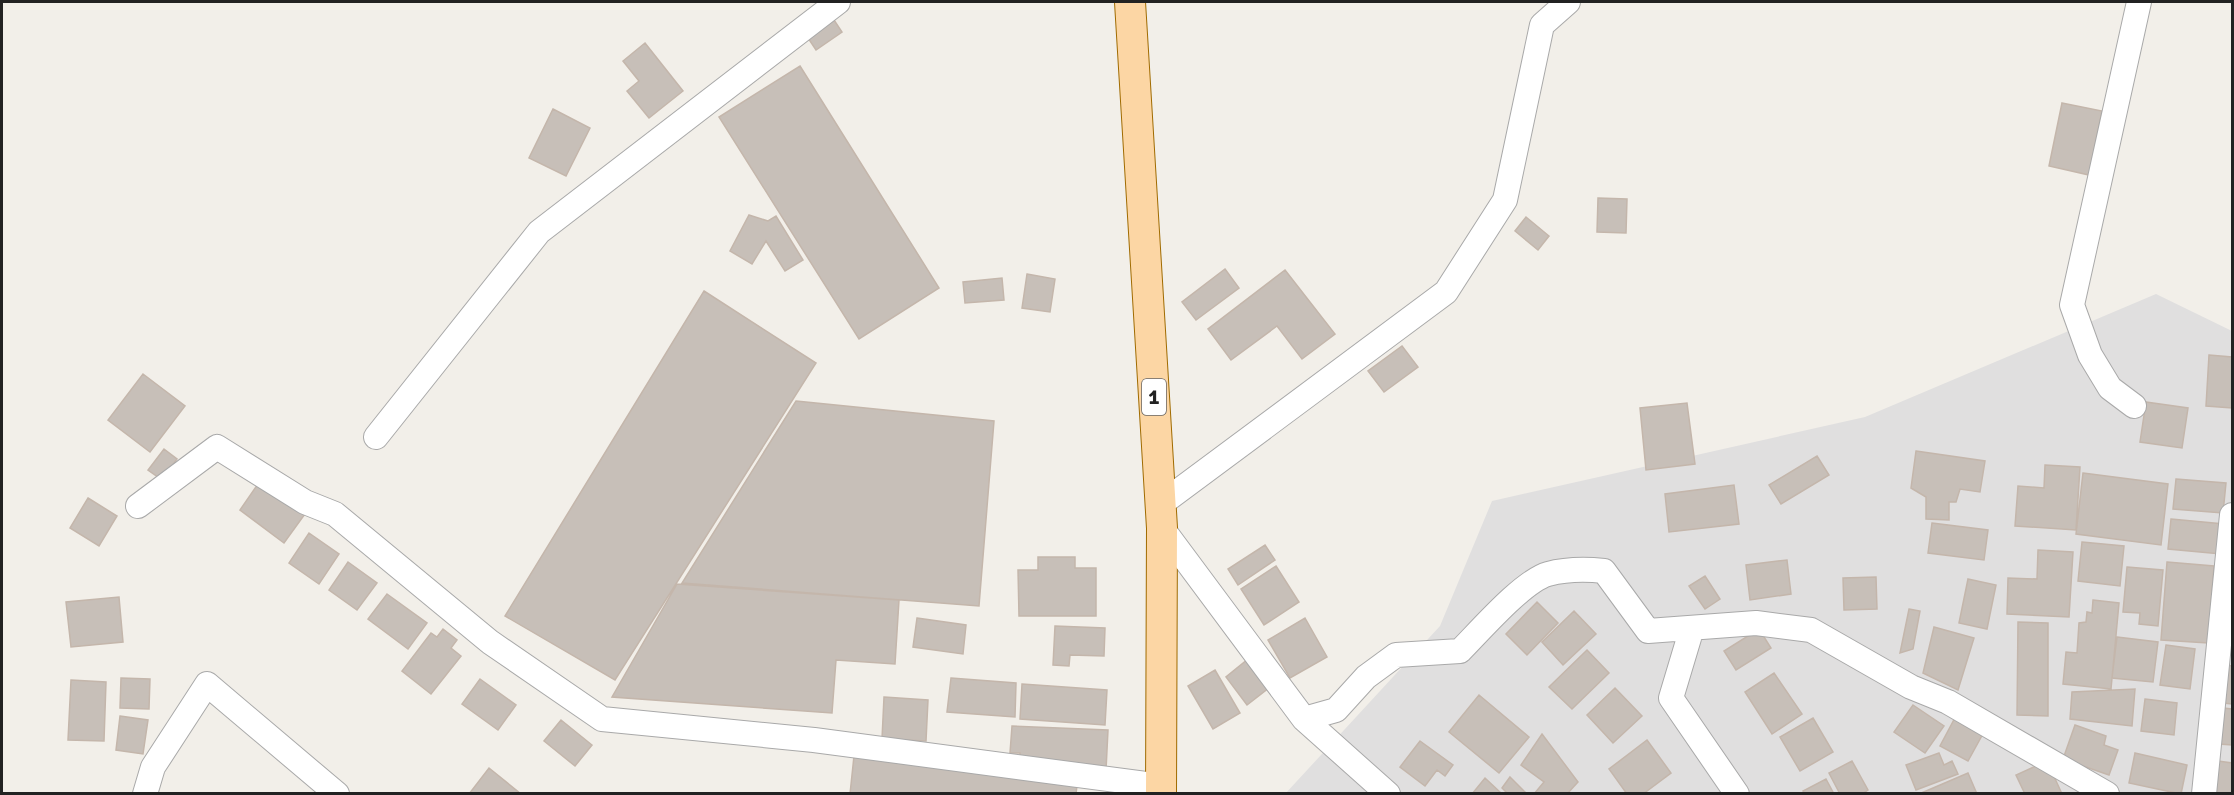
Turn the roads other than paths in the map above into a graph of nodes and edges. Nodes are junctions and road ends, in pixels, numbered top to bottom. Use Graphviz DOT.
graph roads {
  1 [pos="838,2"];
  2 [pos="1130,2"];
  3 [pos="1568,2"];
  4 [pos="2139,2"];
  5 [pos="2134,406"];
  6 [pos="376,437"];
  7 [pos="138,506"];
  8 [pos="2232,515"];
  9 [pos="1161,516"];
  10 [pos="1692,628"];
  11 [pos="1304,719"];
  12 [pos="1161,790"];
  13 [pos="2101,792"];
  14 [pos="145,794"];
  15 [pos="337,794"];
  16 [pos="1388,794"];
  17 [pos="1737,794"];
  18 [pos="2204,794"];
  1 -- 6 [label="street"];
  2 -- 9 [label="main road, 1"];
  3 -- 9 [label="street"];
  4 -- 5 [label="street"];
  7 -- 12 [label="street"];
  8 -- 18 [label="street"];
  9 -- 11 [label="street"];
  9 -- 12 [label="main road, 1"];
  10 -- 11 [label="street"];
  10 -- 13 [label="street"];
  10 -- 17 [label="street"];
  11 -- 16 [label="street"];
  14 -- 15 [label="street"];
}
